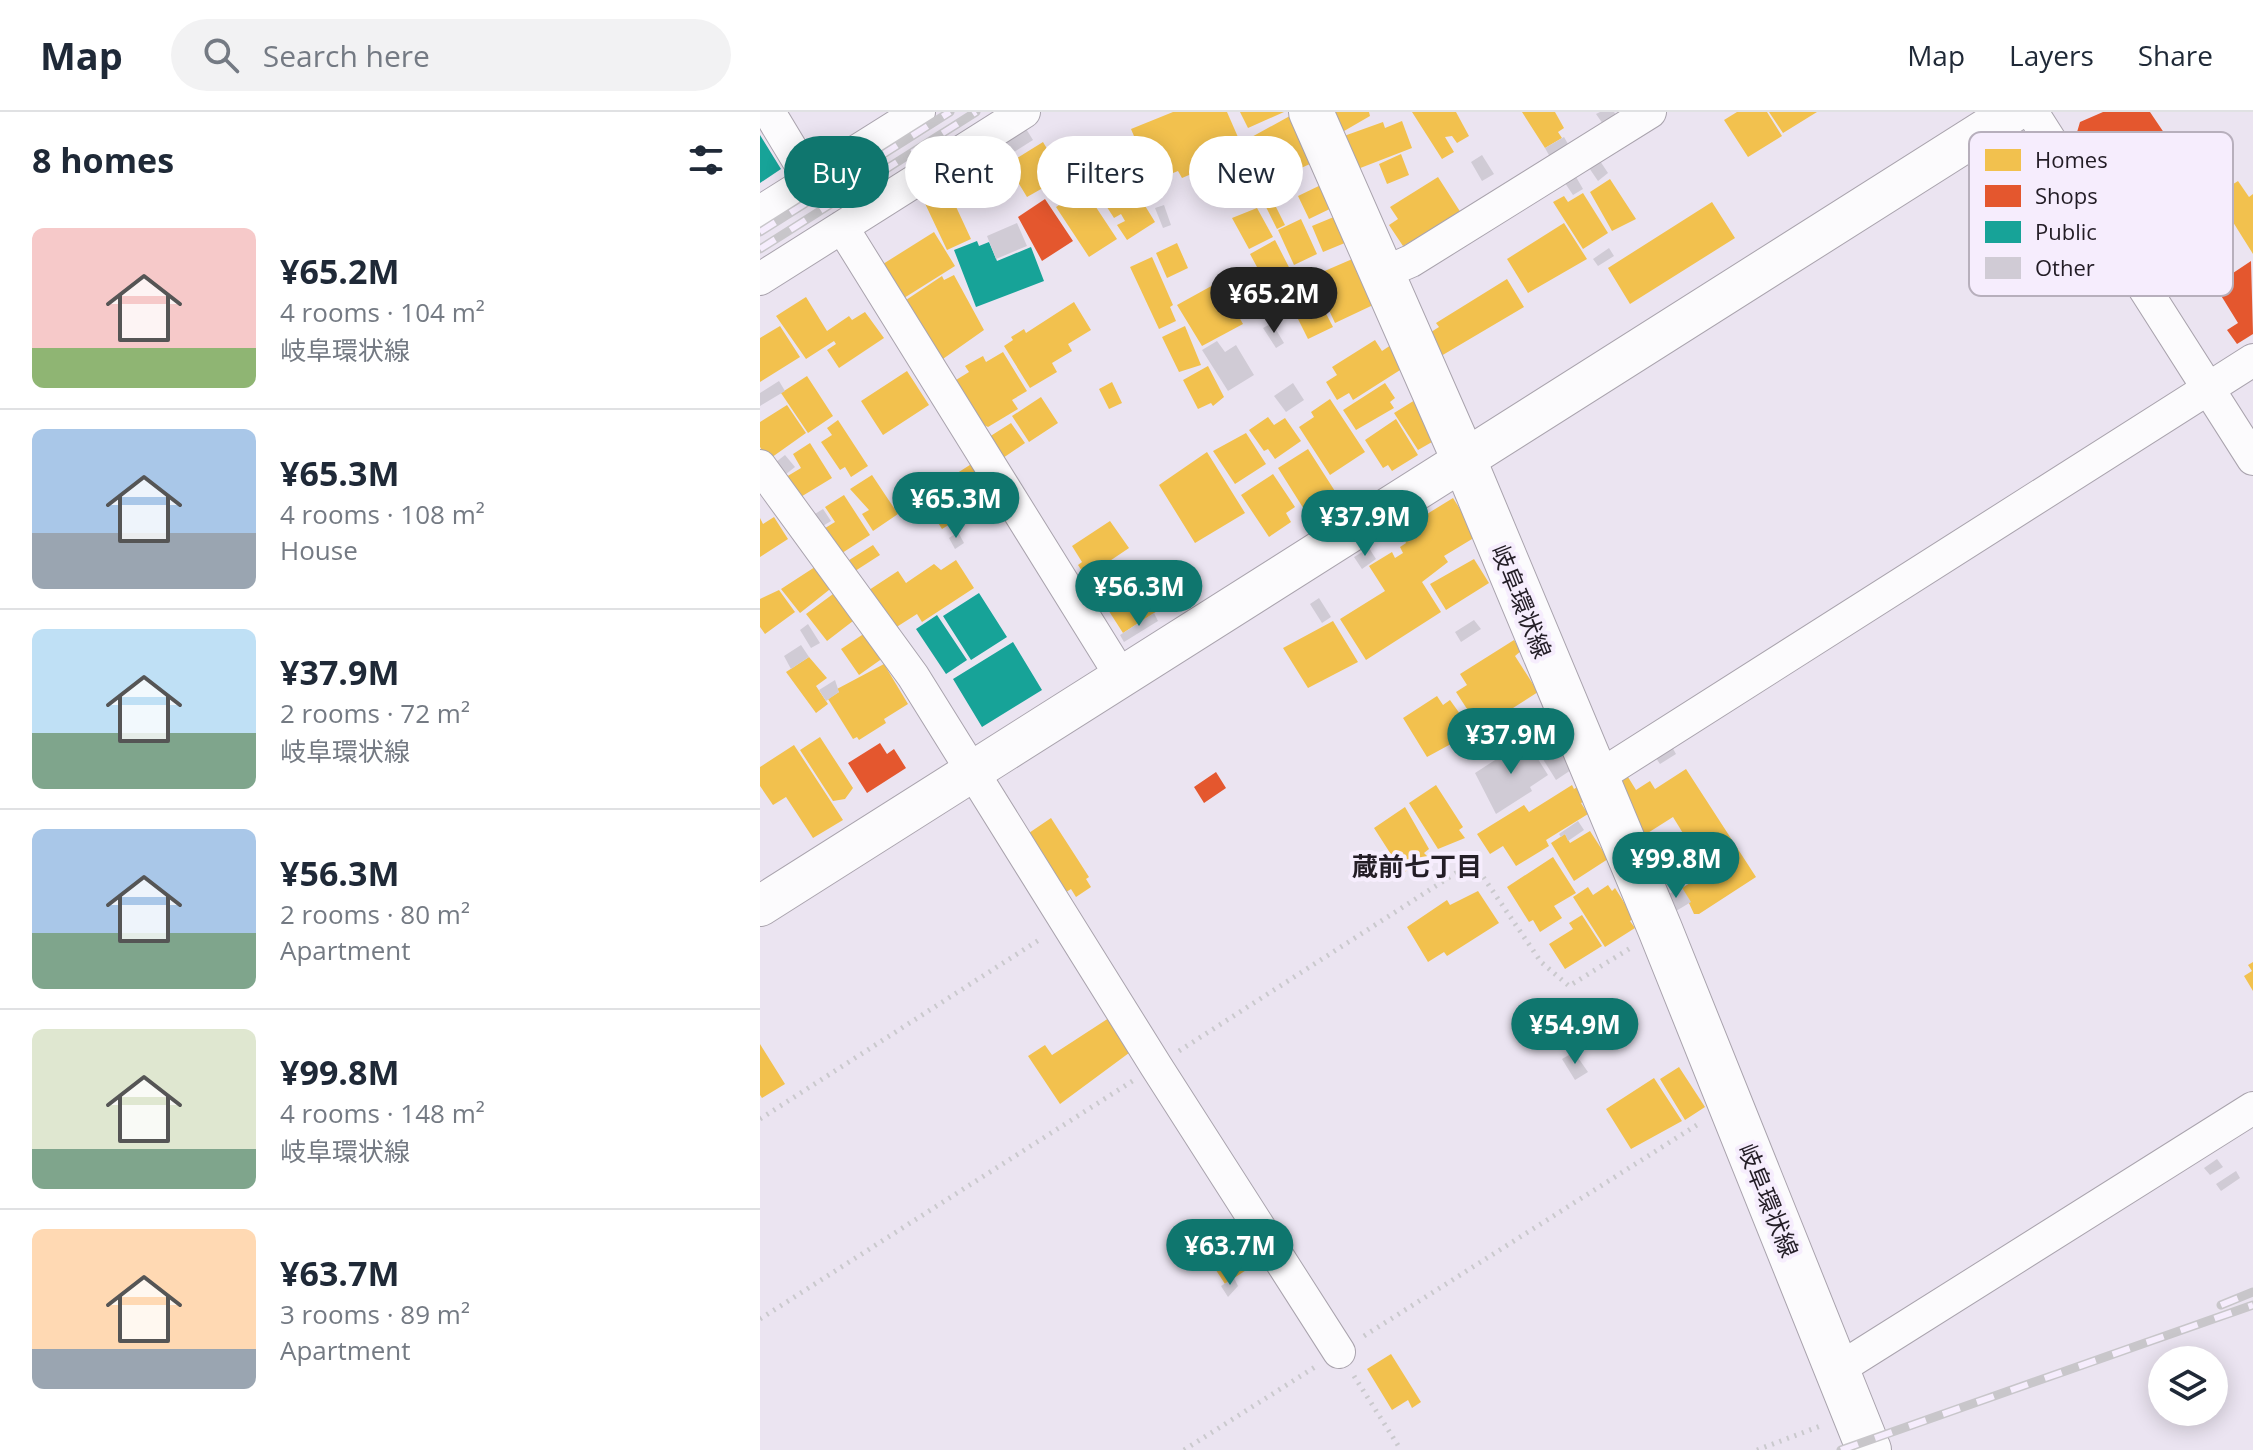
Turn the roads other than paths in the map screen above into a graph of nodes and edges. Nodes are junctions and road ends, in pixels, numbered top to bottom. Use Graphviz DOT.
graph roads {
  1 [pos="769,112"];
  2 [pos="919,112"];
  3 [pos="1024,112"];
  4 [pos="1311,112"];
  5 [pos="1650,112"];
  6 [pos="2013,112"];
  7 [pos="2032,112"];
  8 [pos="1981,132"];
  9 [pos="2045,132"];
  10 [pos="881,136"];
  11 [pos="784,137"];
  12 [pos="1969,140"];
  13 [pos="784,197"];
  14 [pos="760,212"];
  15 [pos="842,227"];
  16 [pos="1381,274"];
  17 [pos="760,279"];
  18 [pos="2150,296"];
  19 [pos="2253,360"];
  20 [pos="2209,388"];
  21 [pos="2253,459"];
  22 [pos="1464,460"];
  23 [pos="762,476"];
  24 [pos="1121,676"];
  25 [pos="972,771"];
  26 [pos="1596,778"];
  27 [pos="760,906"];
  28 [pos="2253,1108"];
  29 [pos="1339,1352"];
  30 [pos="1837,1370"];
  31 [pos="1861,1432"];
  1 -- 11 [label="street"];
  2 -- 10 [label="street"];
  3 -- 15 [label="street"];
  4 -- 16 [label="main road, 岐阜環状線"];
  5 -- 16 [label="street"];
  6 -- 8 [label="street"];
  7 -- 9 [label="street"];
  12 -- 22 [label="street"];
  13 -- 14 [label="street"];
  15 -- 17 [label="street"];
  15 -- 24 [label="street"];
  16 -- 22 [label="main road, 岐阜環状線"];
  18 -- 20 [label="street"];
  19 -- 20 [label="street"];
  20 -- 21 [label="street"];
  20 -- 26 [label="street"];
  22 -- 24 [label="street"];
  22 -- 26 [label="main road, 岐阜環状線"];
  23 -- 25 [label="street"];
  24 -- 25 [label="street"];
  25 -- 27 [label="street"];
  25 -- 29 [label="street"];
  26 -- 30 [label="main road, 岐阜環状線"];
  28 -- 30 [label="street"];
  30 -- 31 [label="main road, 岐阜環状線"];
}
